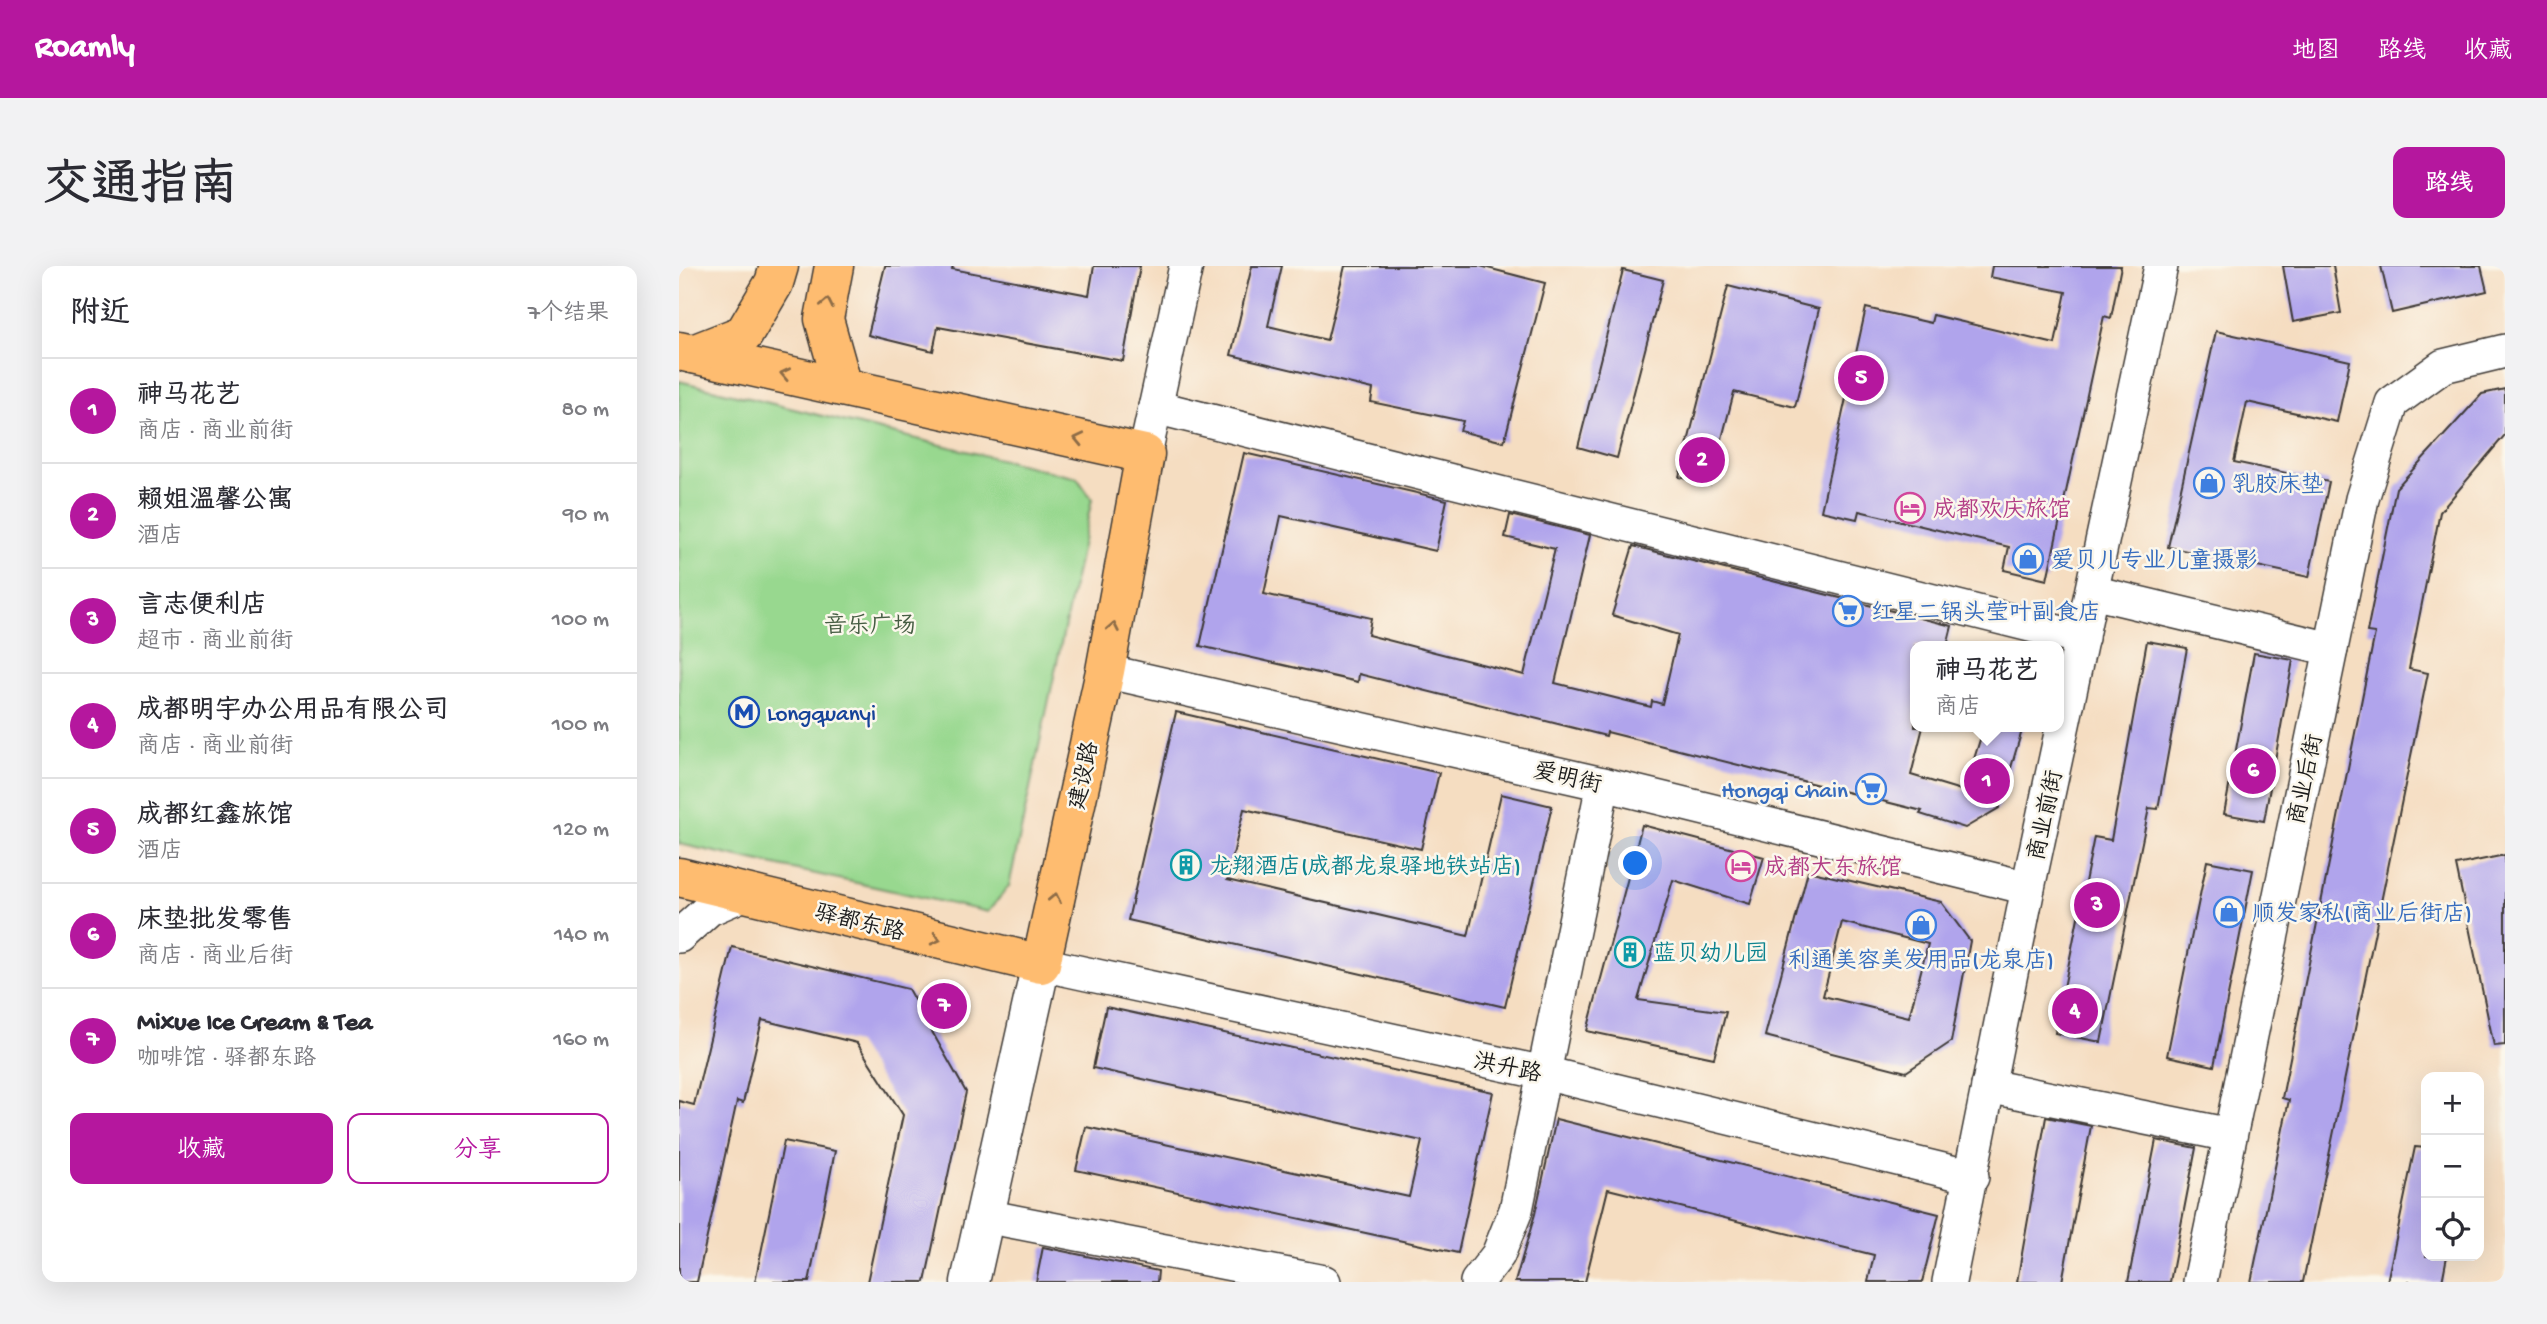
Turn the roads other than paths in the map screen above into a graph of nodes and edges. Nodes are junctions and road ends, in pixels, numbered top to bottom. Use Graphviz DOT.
graph roads {
  1 [pos="779,266"];
  2 [pos="834,266"];
  3 [pos="1187,266"];
  4 [pos="2161,266"];
  5 [pos="2505,351"];
  6 [pos="686,352"];
  7 [pos="843,387"];
  8 [pos="1155,407"];
  9 [pos="1145,454"];
  10 [pos="2092,592"];
  11 [pos="2082,638"];
  12 [pos="2331,649"];
  13 [pos="1105,671"];
  14 [pos="2064,721"];
  15 [pos="2062,732"];
  16 [pos="1603,784"];
  17 [pos="679,877"];
  18 [pos="2028,888"];
  19 [pos="746,893"];
  20 [pos="679,936"];
  21 [pos="1041,964"];
  22 [pos="1544,1073"];
  23 [pos="1988,1086"];
  24 [pos="2230,1135"];
  25 [pos="1972,1177"];
  26 [pos="985,1216"];
  27 [pos="970,1282"];
  28 [pos="1324,1282"];
  29 [pos="1477,1282"];
  30 [pos="1949,1282"];
  31 [pos="2200,1282"];
  1 -- 6 [label="highway"];
  7 -- 2 [label="highway, one-way"];
  3 -- 8 [label="street, 建设路"];
  4 -- 10 [label="street, 商业前街"];
  5 -- 12 [label="street, 商业后街"];
  7 -- 6 [label="highway, one-way"];
  9 -- 7 [label="highway, one-way"];
  8 -- 9 [label="street, 建设路"];
  8 -- 11 [label="street"];
  13 -- 9 [label="highway, 建设路, one-way"];
  10 -- 11 [label="street, 商业前街"];
  10 -- 12 [label="street"];
  11 -- 14 [label="street, 商业前街"];
  12 -- 24 [label="street, 商业后街"];
  13 -- 16 [label="street, 爱明街"];
  21 -- 13 [label="highway, 建设路, one-way"];
  15 -- 18 [label="street, 商业前街"];
  16 -- 18 [label="street, 爱明街"];
  16 -- 22 [label="street"];
  17 -- 19 [label="highway, 驿都东路"];
  18 -- 23 [label="street, 商业前街"];
  19 -- 20 [label="street"];
  19 -- 21 [label="highway, 驿都东路, one-way"];
  21 -- 22 [label="street, 洪升路"];
  21 -- 26 [label="street, 建设路"];
  22 -- 25 [label="street, 洪升路"];
  22 -- 29 [label="street"];
  23 -- 24 [label="street"];
  23 -- 25 [label="street, 商业前街"];
  24 -- 31 [label="street, 商业后街"];
  25 -- 30 [label="street, 商业前街"];
  26 -- 27 [label="street, 建设路"];
  26 -- 28 [label="street"];
}
